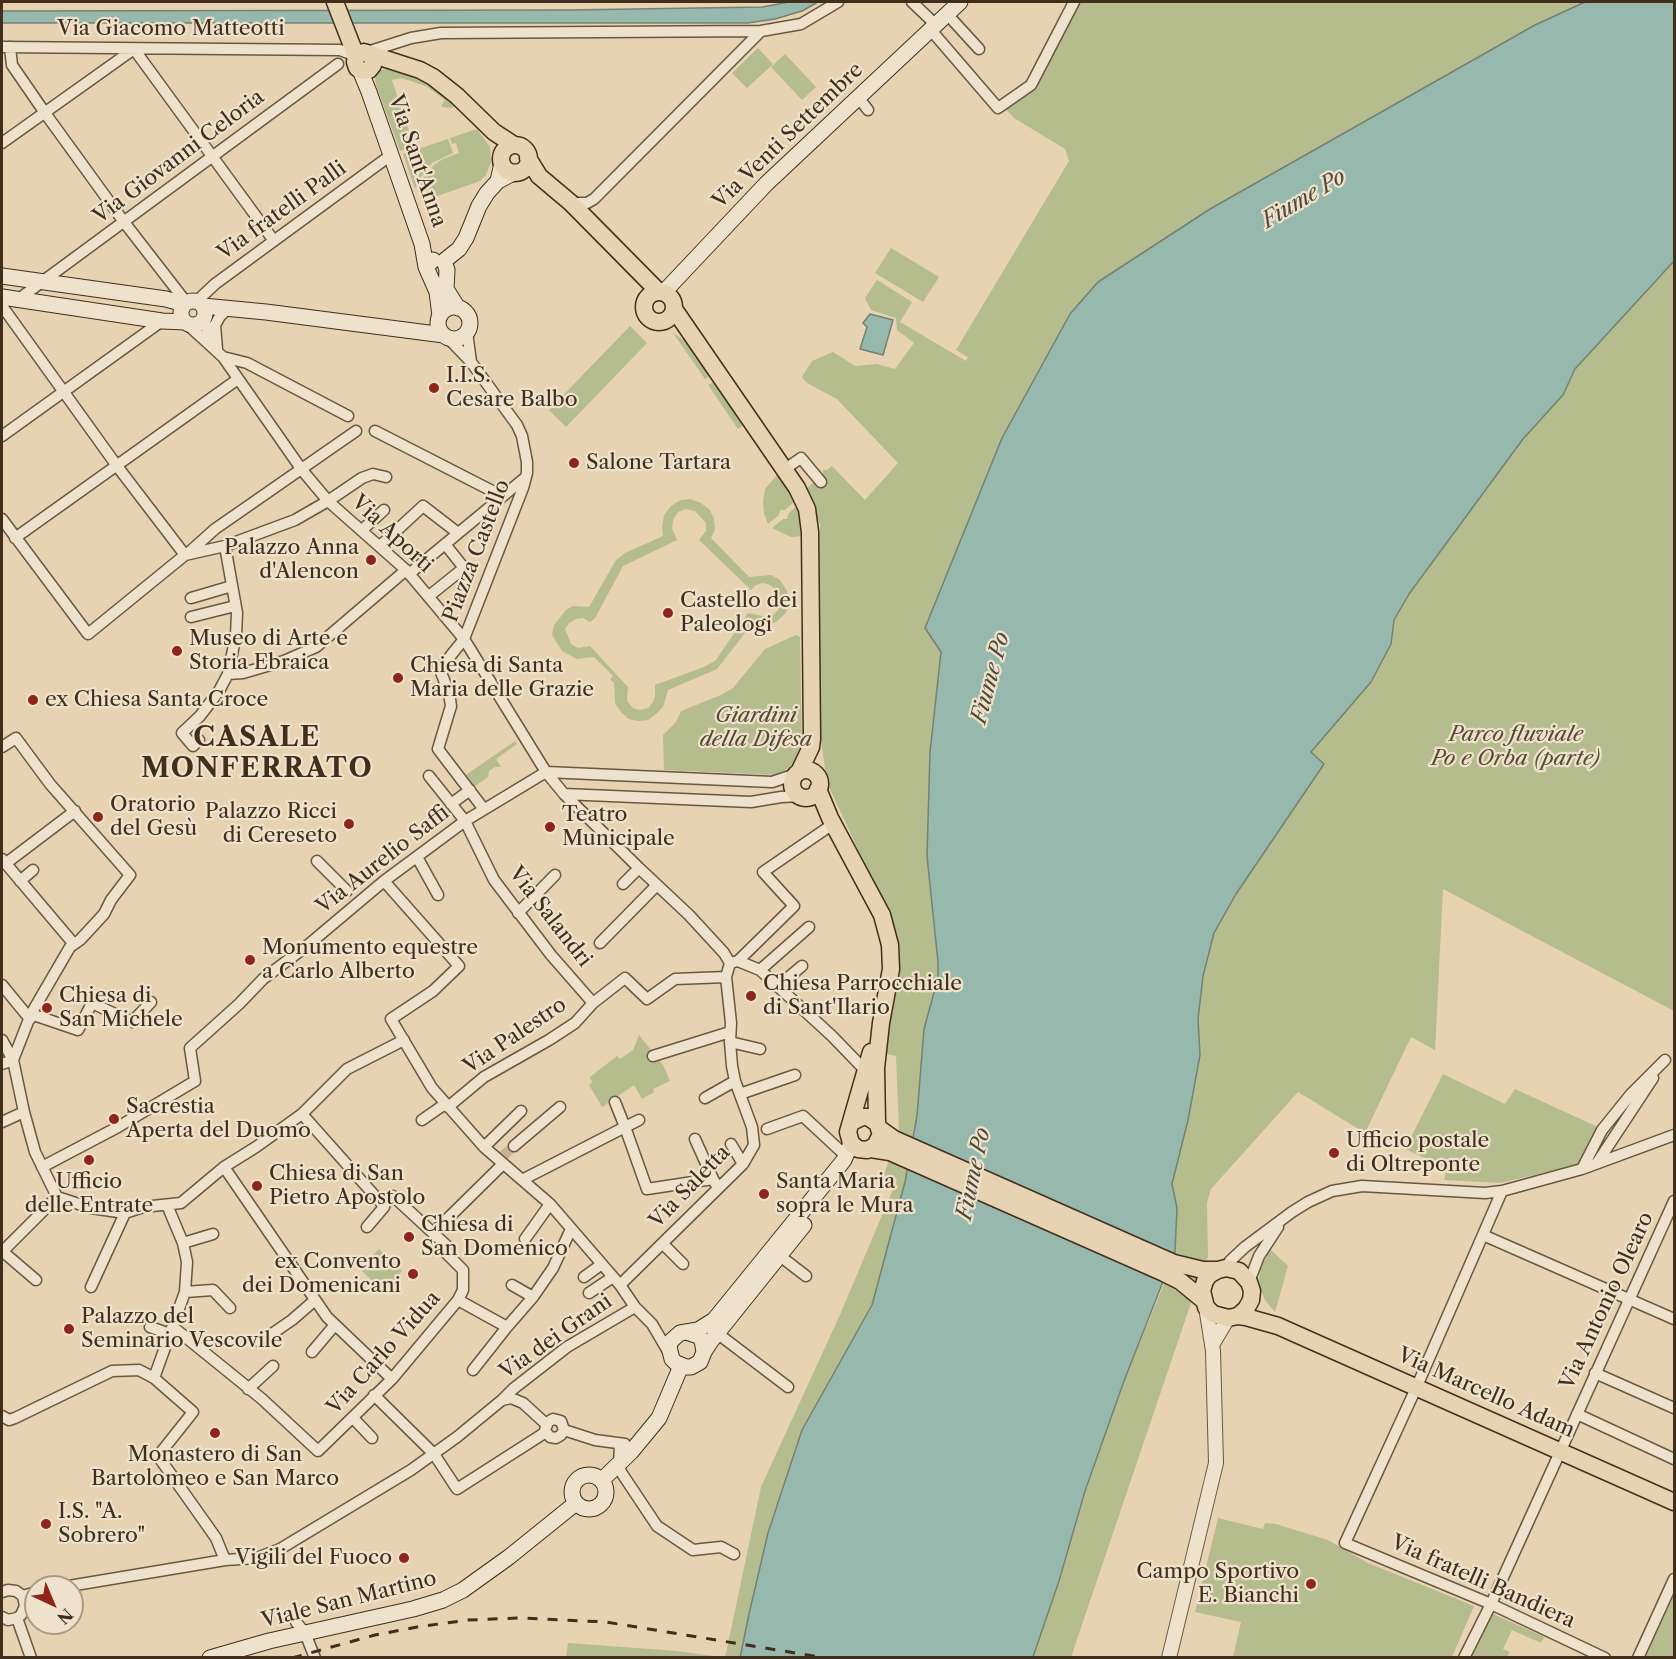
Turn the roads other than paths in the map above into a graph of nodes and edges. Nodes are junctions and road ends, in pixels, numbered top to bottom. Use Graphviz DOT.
graph roads {
  1 [pos="838,2"];
  2 [pos="912,2"];
  3 [pos="960,2"];
  4 [pos="1074,2"];
  5 [pos="336,4"];
  6 [pos="947,14"];
  7 [pos="932,27"];
  8 [pos="761,31"];
  9 [pos="6,47"];
  10 [pos="134,49"];
  11 [pos="979,49"];
  12 [pos="363,56"];
  13 [pos="338,64"];
  14 [pos="858,97"];
  15 [pos="868,110"];
  16 [pos="45,112"];
  17 [pos="2,143"];
  18 [pos="391,155"];
  19 [pos="213,157"];
  20 [pos="513,161"];
  21 [pos="571,203"];
  22 [pos="124,222"];
  23 [pos="274,241"];
  24 [pos="435,262"];
  25 [pos="634,268"];
  26 [pos="2,276"];
  27 [pos="44,281"];
  28 [pos="661,292"];
  29 [pos="19,299"];
  30 [pos="645,303"];
  31 [pos="2,306"];
  32 [pos="195,307"];
  33 [pos="230,308"];
  34 [pos="458,308"];
  35 [pos="669,315"];
  36 [pos="162,321"];
  37 [pos="186,323"];
  38 [pos="443,327"];
  39 [pos="467,332"];
  40 [pos="220,353"];
  41 [pos="471,362"];
  42 [pos="238,380"];
  43 [pos="63,391"];
  44 [pos="348,417"];
  45 [pos="356,431"];
  46 [pos="375,431"];
  47 [pos="2,436"];
  48 [pos="117,466"];
  49 [pos="785,469"];
  50 [pos="302,470"];
  51 [pos="386,477"];
  52 [pos="526,477"];
  53 [pos="821,482"];
  54 [pos="502,496"];
  55 [pos="328,501"];
  56 [pos="384,510"];
  57 [pos="2,519"];
  58 [pos="362,531"];
  59 [pos="458,533"];
  60 [pos="205,536"];
  61 [pos="15,538"];
  62 [pos="445,544"];
  63 [pos="225,546"];
  64 [pos="380,546"];
  65 [pos="212,549"];
  66 [pos="186,555"];
  67 [pos="408,572"];
  68 [pos="232,586"];
  69 [pos="429,596"];
  70 [pos="191,598"];
  71 [pos="235,606"];
  72 [pos="191,617"];
  73 [pos="464,639"];
  74 [pos="228,674"];
  75 [pos="199,740"];
  76 [pos="2,747"];
  77 [pos="546,772"];
  78 [pos="429,776"];
  79 [pos="802,783"];
  80 [pos="470,790"];
  81 [pos="564,794"];
  82 [pos="451,804"];
  83 [pos="483,808"];
  84 [pos="75,811"];
  85 [pos="465,820"];
  86 [pos="832,821"];
  87 [pos="417,856"];
  88 [pos="3,861"];
  89 [pos="317,861"];
  90 [pos="639,868"];
  91 [pos="33,870"];
  92 [pos="555,875"];
  93 [pos="20,881"];
  94 [pos="384,881"];
  95 [pos="623,884"];
  96 [pos="657,885"];
  97 [pos="347,891"];
  98 [pos="438,895"];
  99 [pos="518,913"];
  100 [pos="809,927"];
  101 [pos="73,943"];
  102 [pos="600,944"];
  103 [pos="734,962"];
  104 [pos="802,966"];
  105 [pos="760,970"];
  106 [pos="726,977"];
  107 [pos="2,985"];
  108 [pos="778,986"];
  109 [pos="151,1002"];
  110 [pos="593,1003"];
  111 [pos="30,1016"];
  112 [pos="881,1023"];
  113 [pos="730,1037"];
  114 [pos="2,1040"];
  115 [pos="404,1040"];
  116 [pos="760,1049"];
  117 [pos="653,1056"];
  118 [pos="13,1060"];
  119 [pos="2,1064"];
  120 [pos="861,1066"];
  121 [pos="795,1075"];
  122 [pos="735,1082"];
  123 [pos="740,1094"];
  124 [pos="705,1098"];
  125 [pos="615,1102"];
  126 [pos="446,1106"];
  127 [pos="560,1107"];
  128 [pos="521,1111"];
  129 [pos="24,1112"];
  130 [pos="302,1113"];
  131 [pos="422,1120"];
  132 [pos="639,1120"];
  133 [pos="2,1122"];
  134 [pos="852,1122"];
  135 [pos="879,1126"];
  136 [pos="625,1127"];
  137 [pos="760,1131"];
  138 [pos="1674,1136"];
  139 [pos="694,1139"];
  140 [pos="731,1143"];
  141 [pos="514,1146"];
  142 [pos="892,1146"];
  143 [pos="484,1148"];
  144 [pos="858,1149"];
  145 [pos="501,1161"];
  146 [pos="1597,1163"];
  147 [pos="742,1164"];
  148 [pos="42,1167"];
  149 [pos="224,1167"];
  150 [pos="1582,1168"];
  151 [pos="522,1180"];
  152 [pos="715,1184"];
  153 [pos="1502,1191"];
  154 [pos="57,1197"];
  155 [pos="1674,1201"];
  156 [pos="550,1204"];
  157 [pos="167,1205"];
  158 [pos="382,1206"];
  159 [pos="125,1213"];
  160 [pos="1282,1220"];
  161 [pos="367,1227"];
  162 [pos="571,1229"];
  163 [pos="433,1233"];
  164 [pos="213,1234"];
  165 [pos="1483,1235"];
  166 [pos="182,1238"];
  167 [pos="525,1239"];
  168 [pos="663,1244"];
  169 [pos="2,1251"];
  170 [pos="780,1256"];
  171 [pos="602,1264"];
  172 [pos="683,1264"];
  173 [pos="1216,1269"];
  174 [pos="584,1276"];
  175 [pos="806,1276"];
  176 [pos="36,1280"];
  177 [pos="617,1281"];
  178 [pos="512,1285"];
  179 [pos="91,1287"];
  180 [pos="1250,1287"];
  181 [pos="185,1292"];
  182 [pos="589,1293"];
  183 [pos="532,1297"];
  184 [pos="1201,1299"];
  185 [pos="1629,1299"];
  186 [pos="315,1300"];
  187 [pos="458,1300"];
  188 [pos="635,1306"];
  189 [pos="230,1308"];
  190 [pos="1233,1317"];
  191 [pos="1674,1319"];
  192 [pos="652,1324"];
  193 [pos="334,1326"];
  194 [pos="1278,1326"];
  195 [pos="150,1327"];
  196 [pos="507,1327"];
  197 [pos="171,1330"];
  198 [pos="717,1333"];
  199 [pos="681,1334"];
  200 [pos="260,1342"];
  201 [pos="1212,1345"];
  202 [pos="312,1352"];
  203 [pos="704,1352"];
  204 [pos="669,1353"];
  205 [pos="273,1366"];
  206 [pos="681,1366"];
  207 [pos="473,1370"];
  208 [pos="1595,1373"];
  209 [pos="154,1378"];
  210 [pos="392,1378"];
  211 [pos="1417,1386"];
  212 [pos="788,1387"];
  213 [pos="248,1389"];
  214 [pos="374,1395"];
  215 [pos="502,1401"];
  216 [pos="1674,1408"];
  217 [pos="1577,1414"];
  218 [pos="2,1416"];
  219 [pos="353,1418"];
  220 [pos="546,1428"];
  221 [pos="643,1437"];
  222 [pos="372,1438"];
  223 [pos="620,1444"];
  224 [pos="1560,1451"];
  225 [pos="434,1454"];
  226 [pos="1674,1459"];
  227 [pos="619,1464"];
  228 [pos="602,1480"];
  229 [pos="1674,1502"];
  230 [pos="576,1503"];
  231 [pos="734,1554"];
  232 [pos="225,1560"];
  233 [pos="1674,1579"];
  234 [pos="84,1584"];
  235 [pos="2,1590"];
  236 [pos="22,1596"];
  237 [pos="1491,1604"];
  238 [pos="2,1617"];
  239 [pos="17,1618"];
  240 [pos="301,1627"];
  241 [pos="31,1658"];
  242 [pos="210,1658"];
  243 [pos="315,1658"];
  244 [pos="1169,1658"];
  245 [pos="1464,1658"];
  246 [pos="1605,1658"];
  247 [pos="1638,1658"];
  1 -- 8 [label="street, Via Giacomo Matteotti"];
  2 -- 7 [label="street"];
  3 -- 6 [label="main road, Via Venti Settembre"];
  4 -- 7 [label="street"];
  5 -- 12 [label="main road, Via Sant'Anna"];
  6 -- 7 [label="main road, Via Venti Settembre"];
  6 -- 11 [label="street"];
  7 -- 14 [label="main road, Via Venti Settembre"];
  8 -- 12 [label="street, Via Giacomo Matteotti"];
  8 -- 21 [label="street"];
  9 -- 10 [label="street, Via Giacomo Matteotti"];
  9 -- 16 [label="street"];
  10 -- 12 [label="street, Via Giacomo Matteotti"];
  10 -- 16 [label="street"];
  10 -- 19 [label="street"];
  12 -- 18 [label="main road, Via Sant'Anna"];
  12 -- 20 [label="main road"];
  13 -- 19 [label="street, Via Giovanni Celoria"];
  14 -- 15 [label="street"];
  14 -- 28 [label="main road, Via Venti Settembre"];
  16 -- 17 [label="street"];
  16 -- 22 [label="street"];
  18 -- 23 [label="street, Via fratelli Palli"];
  18 -- 24 [label="main road, Via Sant'Anna"];
  19 -- 22 [label="street, Via Giovanni Celoria"];
  19 -- 23 [label="street"];
  20 -- 21 [label="main road"];
  20 -- 24 [label="main road"];
  21 -- 25 [label="main road"];
  22 -- 27 [label="street, Via Giovanni Celoria"];
  22 -- 32 [label="street"];
  23 -- 32 [label="street, Via fratelli Palli"];
  24 -- 34 [label="main road"];
  24 -- 38 [label="main road, Via Sant'Anna"];
  25 -- 28 [label="main road"];
  25 -- 30 [label="main road"];
  26 -- 27 [label="main road"];
  27 -- 29 [label="street, Via Giovanni Celoria"];
  27 -- 32 [label="main road"];
  28 -- 30 [label="main road"];
  28 -- 35 [label="main road"];
  29 -- 31 [label="main road"];
  29 -- 36 [label="main road"];
  30 -- 35 [label="main road"];
  31 -- 43 [label="street"];
  32 -- 33 [label="main road"];
  32 -- 37 [label="main road"];
  32 -- 40 [label="street"];
  33 -- 38 [label="main road"];
  33 -- 40 [label="street"];
  34 -- 38 [label="main road"];
  34 -- 39 [label="main road"];
  35 -- 49 [label="main road"];
  36 -- 37 [label="main road"];
  36 -- 43 [label="street"];
  37 -- 40 [label="street"];
  38 -- 39 [label="main road"];
  38 -- 41 [label="street"];
  39 -- 41 [label="street"];
  40 -- 42 [label="street, Via Aporti"];
  40 -- 44 [label="street"];
  41 -- 52 [label="street, Piazza Castello"];
  42 -- 48 [label="street"];
  42 -- 50 [label="street, Via Aporti"];
  43 -- 47 [label="street"];
  43 -- 48 [label="street"];
  45 -- 50 [label="street"];
  46 -- 54 [label="street"];
  48 -- 61 [label="street"];
  48 -- 66 [label="street"];
  49 -- 53 [label="street"];
  49 -- 79 [label="main road"];
  50 -- 55 [label="street, Via Aporti"];
  50 -- 60 [label="street"];
  51 -- 55 [label="street"];
  52 -- 54 [label="street, Piazza Castello"];
  52 -- 73 [label="street, Piazza Castello"];
  54 -- 59 [label="street, Piazza Castello"];
  55 -- 58 [label="street, Via Aporti"];
  55 -- 63 [label="street"];
  56 -- 58 [label="street"];
  57 -- 61 [label="street"];
  58 -- 64 [label="street, Via Aporti"];
  59 -- 62 [label="street, Piazza Castello"];
  59 -- 64 [label="street"];
  60 -- 65 [label="street"];
  60 -- 66 [label="street"];
  61 -- 66 [label="street"];
  62 -- 67 [label="street, Piazza Castello"];
  62 -- 69 [label="street, Piazza Castello"];
  63 -- 65 [label="street"];
  63 -- 68 [label="street"];
  64 -- 67 [label="street, Via Aporti"];
  65 -- 66 [label="street"];
  67 -- 69 [label="street, Via Aporti"];
  67 -- 74 [label="street, Piazza Castello"];
  68 -- 70 [label="street"];
  68 -- 71 [label="street"];
  69 -- 73 [label="street, Piazza Castello"];
  71 -- 72 [label="street"];
  71 -- 74 [label="street"];
  73 -- 77 [label="street, Piazza Castello"];
  73 -- 80 [label="street, Piazza Castello"];
  74 -- 75 [label="street"];
  76 -- 84 [label="street"];
  77 -- 79 [label="street"];
  77 -- 81 [label="street, Piazza Castello"];
  77 -- 83 [label="street"];
  78 -- 82 [label="street, Via Salandri"];
  79 -- 81 [label="street"];
  79 -- 86 [label="main road"];
  80 -- 82 [label="street"];
  80 -- 83 [label="street, Piazza Castello"];
  81 -- 90 [label="street, Piazza Castello"];
  82 -- 85 [label="street, Via Salandri"];
  83 -- 85 [label="street, Via Aurelio Saffi"];
  84 -- 88 [label="street"];
  84 -- 101 [label="street"];
  85 -- 87 [label="street, Via Aurelio Saffi"];
  85 -- 99 [label="street, Via Salandri"];
  86 -- 103 [label="street"];
  86 -- 112 [label="main road"];
  87 -- 94 [label="street, Via Aurelio Saffi"];
  87 -- 98 [label="street"];
  88 -- 93 [label="street"];
  89 -- 97 [label="street"];
  90 -- 95 [label="street"];
  90 -- 96 [label="street, Piazza Castello"];
  91 -- 93 [label="street"];
  92 -- 99 [label="street"];
  93 -- 101 [label="street"];
  94 -- 115 [label="street"];
  94 -- 148 [label="street, Via Aurelio Saffi"];
  96 -- 102 [label="street"];
  96 -- 103 [label="street, Piazza Castello"];
  99 -- 110 [label="street, Via Salandri"];
  100 -- 105 [label="street"];
  101 -- 111 [label="street"];
  103 -- 105 [label="street"];
  103 -- 106 [label="street, Via Saletta"];
  104 -- 108 [label="street"];
  105 -- 108 [label="street"];
  106 -- 110 [label="street, Via Palestro"];
  106 -- 113 [label="street, Via Saletta"];
  107 -- 111 [label="street"];
  108 -- 120 [label="street"];
  109 -- 111 [label="street"];
  110 -- 126 [label="street, Via Palestro"];
  111 -- 118 [label="street"];
  112 -- 134 [label="main road"];
  112 -- 135 [label="main road"];
  113 -- 116 [label="street"];
  113 -- 117 [label="street"];
  113 -- 122 [label="street, Via Saletta"];
  114 -- 118 [label="street"];
  115 -- 126 [label="street"];
  115 -- 130 [label="street"];
  118 -- 119 [label="street"];
  118 -- 129 [label="street"];
  121 -- 123 [label="street"];
  122 -- 123 [label="street, Via Saletta"];
  122 -- 124 [label="street"];
  123 -- 137 [label="street, Via Saletta"];
  125 -- 136 [label="street"];
  126 -- 131 [label="street, Via Palestro"];
  126 -- 143 [label="street"];
  127 -- 141 [label="street"];
  128 -- 143 [label="street"];
  129 -- 133 [label="street"];
  129 -- 148 [label="street"];
  130 -- 149 [label="street"];
  130 -- 158 [label="street"];
  132 -- 136 [label="street"];
  134 -- 135 [label="main road"];
  134 -- 144 [label="main road"];
  135 -- 142 [label="main road"];
  135 -- 144 [label="main road"];
  136 -- 151 [label="street"];
  136 -- 152 [label="street"];
  137 -- 144 [label="street"];
  137 -- 147 [label="street, Via Saletta"];
  138 -- 146 [label="street"];
  139 -- 152 [label="street"];
  140 -- 147 [label="street"];
  142 -- 144 [label="main road"];
  142 -- 173 [label="main road"];
  142 -- 184 [label="main road"];
  143 -- 145 [label="street"];
  144 -- 170 [label="main road"];
  144 -- 199 [label="main road"];
  145 -- 151 [label="street"];
  145 -- 163 [label="street"];
  146 -- 150 [label="street"];
  146 -- 150 [label="street"];
  147 -- 152 [label="street, Via Saletta"];
  148 -- 154 [label="street"];
  149 -- 157 [label="street"];
  149 -- 186 [label="street"];
  150 -- 153 [label="street"];
  151 -- 156 [label="street"];
  152 -- 168 [label="street, Via Saletta"];
  153 -- 160 [label="street"];
  153 -- 165 [label="street"];
  154 -- 159 [label="street"];
  154 -- 169 [label="street"];
  155 -- 185 [label="street, Via Antonio Olearo"];
  156 -- 162 [label="street"];
  156 -- 167 [label="street"];
  157 -- 159 [label="street"];
  157 -- 166 [label="street"];
  158 -- 161 [label="street"];
  158 -- 163 [label="street"];
  159 -- 179 [label="street"];
  160 -- 173 [label="street"];
  160 -- 180 [label="street"];
  162 -- 171 [label="street"];
  162 -- 183 [label="street"];
  163 -- 187 [label="street, Via Carlo Vidua"];
  164 -- 166 [label="street"];
  165 -- 185 [label="street"];
  165 -- 211 [label="street"];
  166 -- 181 [label="street"];
  168 -- 172 [label="street"];
  168 -- 177 [label="street, Via Saletta"];
  169 -- 176 [label="street"];
  170 -- 175 [label="street"];
  170 -- 198 [label="main road"];
  171 -- 174 [label="street"];
  171 -- 177 [label="street"];
  173 -- 180 [label="main road"];
  173 -- 184 [label="main road"];
  177 -- 182 [label="street, Via Saletta"];
  177 -- 188 [label="street"];
  178 -- 183 [label="street"];
  180 -- 190 [label="main road"];
  180 -- 194 [label="main road, Via Marcello Adam"];
  181 -- 189 [label="street"];
  181 -- 197 [label="street"];
  183 -- 196 [label="street"];
  184 -- 190 [label="main road"];
  184 -- 201 [label="street"];
  185 -- 191 [label="street"];
  185 -- 208 [label="street, Via Antonio Olearo"];
  186 -- 193 [label="street"];
  186 -- 200 [label="street"];
  187 -- 196 [label="street"];
  187 -- 210 [label="street, Via Carlo Vidua"];
  188 -- 192 [label="street"];
  188 -- 215 [label="street, Via dei Grani"];
  190 -- 194 [label="main road, Via Marcello Adam"];
  190 -- 201 [label="street"];
  192 -- 199 [label="street"];
  192 -- 204 [label="street"];
  193 -- 202 [label="street"];
  193 -- 210 [label="street"];
  194 -- 211 [label="main road, Via Marcello Adam"];
  195 -- 197 [label="street"];
  196 -- 207 [label="street"];
  197 -- 209 [label="street"];
  197 -- 213 [label="street"];
  198 -- 203 [label="main road"];
  198 -- 212 [label="street"];
  199 -- 203 [label="main road"];
  199 -- 204 [label="main road"];
  201 -- 244 [label="street"];
  203 -- 206 [label="main road"];
  204 -- 206 [label="main road"];
  205 -- 213 [label="street"];
  206 -- 221 [label="main road"];
  208 -- 216 [label="street"];
  208 -- 217 [label="street, Via Antonio Olearo"];
  209 -- 218 [label="street"];
  209 -- 232 [label="street"];
  210 -- 214 [label="street, Via Carlo Vidua"];
  211 -- 224 [label="main road, Via Marcello Adam"];
  211 -- 237 [label="street, Via fratelli Bandiera"];
  213 -- 219 [label="street, Via Carlo Vidua"];
  214 -- 219 [label="street, Via Carlo Vidua"];
  214 -- 225 [label="street"];
  215 -- 220 [label="street"];
  215 -- 225 [label="street, Via dei Grani"];
  217 -- 224 [label="street, Via Antonio Olearo"];
  217 -- 226 [label="street"];
  219 -- 222 [label="street"];
  220 -- 223 [label="street"];
  220 -- 225 [label="street"];
  221 -- 223 [label="street"];
  221 -- 227 [label="main road"];
  223 -- 227 [label="street"];
  224 -- 229 [label="main road, Via Marcello Adam"];
  224 -- 237 [label="street, Via Antonio Olearo"];
  225 -- 232 [label="street, Via dei Grani"];
  227 -- 228 [label="main road"];
  227 -- 231 [label="street"];
  228 -- 230 [label="main road"];
  228 -- 230 [label="main road"];
  230 -- 240 [label="main road, Viale San Martino"];
  232 -- 234 [label="street, Via dei Grani"];
  233 -- 247 [label="street"];
  235 -- 236 [label="street"];
  236 -- 239 [label="street"];
  237 -- 245 [label="street, Via Antonio Olearo"];
  237 -- 246 [label="street, Via fratelli Bandiera"];
  238 -- 239 [label="street"];
  239 -- 241 [label="street"];
  240 -- 242 [label="main road, Viale San Martino"];
  240 -- 243 [label="street"];
}
